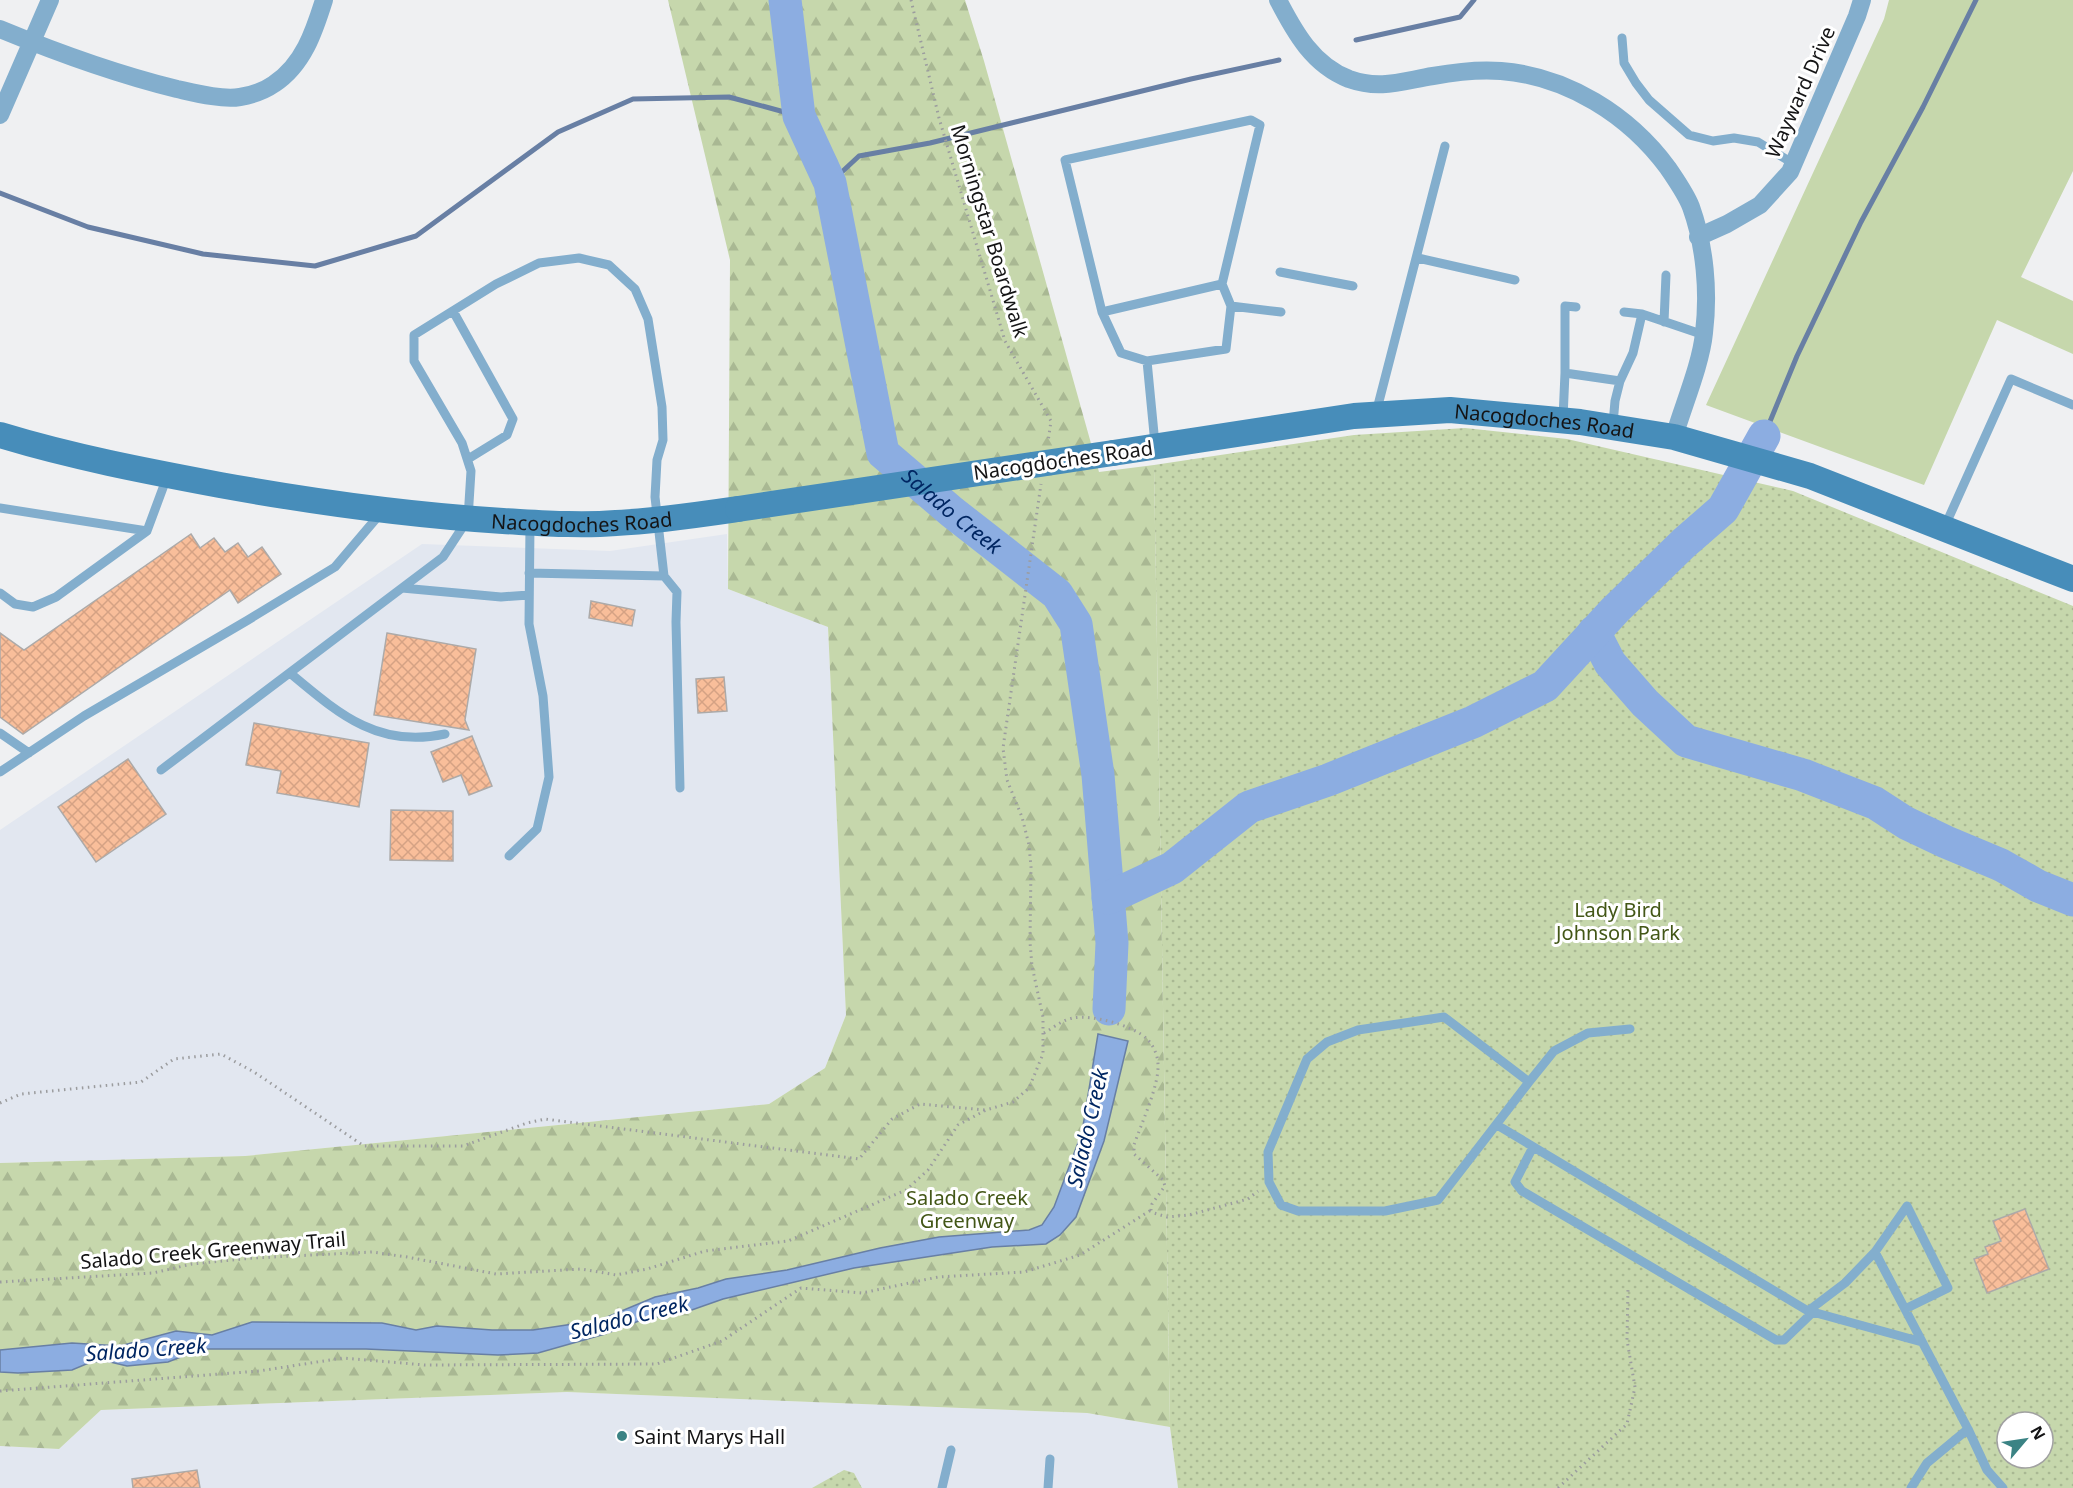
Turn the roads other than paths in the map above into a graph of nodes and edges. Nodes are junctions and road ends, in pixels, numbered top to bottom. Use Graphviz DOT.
graph roads {
  1 [pos="50,0"];
  2 [pos="324,0"];
  3 [pos="1278,0"];
  4 [pos="1862,0"];
  5 [pos="0,29"];
  6 [pos="1622,38"];
  7 [pos="32,43"];
  8 [pos="0,115"];
  9 [pos="1445,146"];
  10 [pos="1794,164"];
  11 [pos="1698,237"];
  12 [pos="1418,258"];
  13 [pos="1280,272"];
  14 [pos="1666,276"];
  15 [pos="1515,280"];
  16 [pos="1222,284"];
  17 [pos="1353,286"];
  18 [pos="1231,306"];
  19 [pos="1576,307"];
  20 [pos="453,311"];
  21 [pos="1102,312"];
  22 [pos="1281,312"];
  23 [pos="1624,312"];
  24 [pos="1641,314"];
  25 [pos="1664,322"];
  26 [pos="1704,335"];
  27 [pos="1147,362"];
  28 [pos="1565,373"];
  29 [pos="1620,381"];
  30 [pos="2073,405"];
  31 [pos="1376,415"];
  32 [pos="1563,420"];
  33 [pos="1613,428"];
  34 [pos="0,435"];
  35 [pos="1674,437"];
  36 [pos="1155,447"];
  37 [pos="468,459"];
  38 [pos="168,475"];
  39 [pos="0,508"];
  40 [pos="384,510"];
  41 [pos="468,519"];
  42 [pos="659,519"];
  43 [pos="530,522"];
  44 [pos="1944,528"];
  45 [pos="147,531"];
  46 [pos="529,573"];
  47 [pos="664,576"];
  48 [pos="2073,579"];
  49 [pos="402,588"];
  50 [pos="0,593"];
  51 [pos="529,595"];
  52 [pos="290,673"];
  53 [pos="0,733"];
  54 [pos="445,734"];
  55 [pos="29,753"];
  56 [pos="161,770"];
  57 [pos="0,772"];
  58 [pos="680,788"];
  59 [pos="508,856"];
  60 [pos="1630,1029"];
  61 [pos="1529,1082"];
  62 [pos="1497,1125"];
  63 [pos="1533,1147"];
  64 [pos="1875,1252"];
  65 [pos="1905,1309"];
  66 [pos="1811,1312"];
  67 [pos="1922,1342"];
  68 [pos="1968,1429"];
  69 [pos="951,1450"];
  70 [pos="1050,1459"];
  71 [pos="942,1488"];
  72 [pos="1048,1488"];
  73 [pos="1911,1488"];
  74 [pos="2003,1488"];
  1 -- 7 [label="street"];
  2 -- 7 [label="street"];
  3 -- 11 [label="street"];
  4 -- 10 [label="street, Wayward Drive"];
  5 -- 7 [label="street"];
  6 -- 10 [label="lane"];
  7 -- 8 [label="street"];
  9 -- 12 [label="lane"];
  10 -- 11 [label="street, Wayward Drive"];
  11 -- 26 [label="street"];
  12 -- 15 [label="lane"];
  12 -- 31 [label="lane"];
  13 -- 17 [label="lane"];
  14 -- 25 [label="lane"];
  16 -- 18 [label="lane"];
  16 -- 21 [label="lane"];
  16 -- 21 [label="lane"];
  18 -- 22 [label="lane"];
  18 -- 27 [label="lane"];
  19 -- 28 [label="lane"];
  20 -- 37 [label="lane"];
  20 -- 37 [label="lane"];
  20 -- 42 [label="lane"];
  21 -- 27 [label="lane"];
  23 -- 24 [label="lane"];
  24 -- 25 [label="lane"];
  24 -- 29 [label="lane"];
  25 -- 26 [label="lane"];
  26 -- 35 [label="street"];
  27 -- 36 [label="lane"];
  28 -- 29 [label="lane"];
  28 -- 32 [label="lane"];
  29 -- 33 [label="lane"];
  30 -- 44 [label="lane"];
  31 -- 32 [label="main road, Nacogdoches Road"];
  31 -- 36 [label="main road, Nacogdoches Road"];
  32 -- 33 [label="main road, Nacogdoches Road"];
  33 -- 35 [label="main road, Nacogdoches Road"];
  34 -- 38 [label="main road, Nacogdoches Road"];
  35 -- 44 [label="main road, Nacogdoches Road"];
  36 -- 42 [label="main road, Nacogdoches Road, bridge"];
  37 -- 41 [label="lane"];
  38 -- 40 [label="main road, Nacogdoches Road"];
  38 -- 45 [label="lane"];
  39 -- 45 [label="lane"];
  40 -- 41 [label="main road, Nacogdoches Road"];
  40 -- 55 [label="lane"];
  41 -- 43 [label="main road, Nacogdoches Road"];
  41 -- 49 [label="lane"];
  42 -- 43 [label="main road, Nacogdoches Road"];
  42 -- 47 [label="lane"];
  43 -- 46 [label="lane"];
  44 -- 48 [label="main road, Nacogdoches Road"];
  45 -- 50 [label="lane"];
  46 -- 47 [label="lane"];
  46 -- 51 [label="lane"];
  47 -- 58 [label="lane"];
  49 -- 51 [label="lane"];
  49 -- 52 [label="lane"];
  51 -- 59 [label="lane"];
  52 -- 54 [label="lane"];
  52 -- 56 [label="lane"];
  53 -- 55 [label="lane"];
  55 -- 57 [label="lane"];
  60 -- 61 [label="lane"];
  61 -- 62 [label="lane"];
  61 -- 62 [label="lane"];
  62 -- 63 [label="lane"];
  63 -- 66 [label="lane"];
  63 -- 66 [label="lane"];
  64 -- 65 [label="lane"];
  64 -- 65 [label="lane"];
  64 -- 66 [label="lane"];
  65 -- 67 [label="lane"];
  66 -- 67 [label="lane"];
  67 -- 68 [label="lane"];
  68 -- 73 [label="lane"];
  68 -- 74 [label="lane"];
  69 -- 71 [label="lane"];
  70 -- 72 [label="lane"];
}
